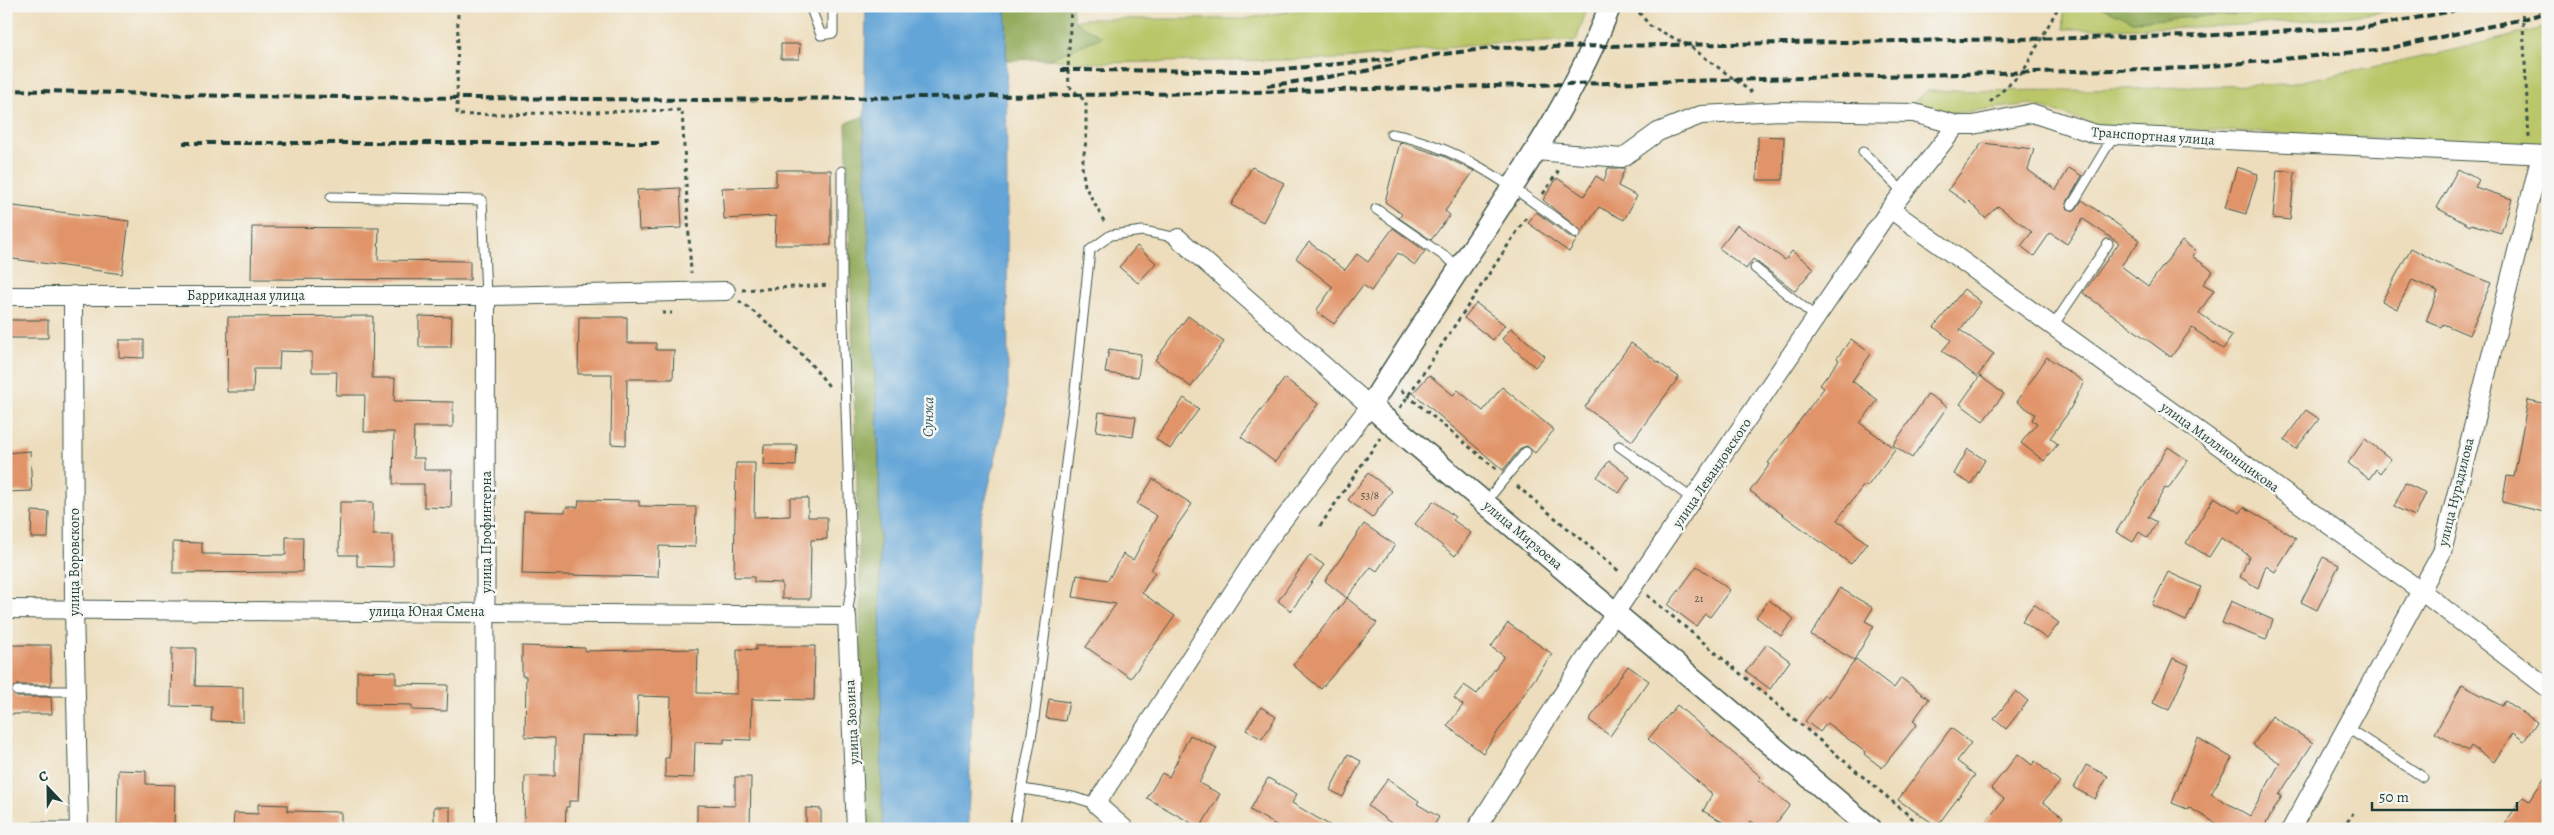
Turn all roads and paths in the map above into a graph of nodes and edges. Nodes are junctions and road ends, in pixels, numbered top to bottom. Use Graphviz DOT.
graph roads {
  1 [pos="458,6"];
  2 [pos="810,6"];
  3 [pos="833,6"];
  4 [pos="1071,6"];
  5 [pos="1610,6"];
  6 [pos="1634,6"];
  7 [pos="2059,6"];
  8 [pos="2522,6"];
  9 [pos="2005,87"];
  10 [pos="1750,90"];
  11 [pos="1957,125"];
  12 [pos="1391,134"];
  13 [pos="2114,135"];
  14 [pos="1536,152"];
  15 [pos="1863,152"];
  16 [pos="1570,154"];
  17 [pos="2539,155"];
  18 [pos="842,171"];
  19 [pos="1512,189"];
  20 [pos="1902,191"];
  21 [pos="331,197"];
  22 [pos="1536,204"];
  23 [pos="2072,205"];
  24 [pos="1376,209"];
  25 [pos="1890,209"];
  26 [pos="1576,232"];
  27 [pos="1111,235"];
  28 [pos="1178,238"];
  29 [pos="2108,244"];
  30 [pos="1460,267"];
  31 [pos="1755,268"];
  32 [pos="842,284"];
  33 [pos="726,291"];
  34 [pos="692,293"];
  35 [pos="73,295"];
  36 [pos="6,296"];
  37 [pos="486,296"];
  38 [pos="1817,318"];
  39 [pos="2053,326"];
  40 [pos="1388,378"];
  41 [pos="1408,396"];
  42 [pos="1370,406"];
  43 [pos="846,408"];
  44 [pos="1390,423"];
  45 [pos="1619,446"];
  46 [pos="1526,452"];
  47 [pos="1506,477"];
  48 [pos="1694,500"];
  49 [pos="1485,503"];
  50 [pos="1320,526"];
  51 [pos="1635,585"];
  52 [pos="2421,591"];
  53 [pos="6,609"];
  54 [pos="74,610"];
  55 [pos="486,612"];
  56 [pos="1616,613"];
  57 [pos="847,616"];
  58 [pos="2548,688"];
  59 [pos="17,691"];
  60 [pos="76,691"];
  61 [pos="2346,728"];
  62 [pos="2423,776"];
  63 [pos="1022,790"];
  64 [pos="1096,804"];
  65 [pos="2353,812"];
  66 [pos="35,827"];
  67 [pos="79,828"];
  68 [pos="485,829"];
  69 [pos="856,829"];
  70 [pos="1014,829"];
  71 [pos="1125,829"];
  72 [pos="1476,829"];
  73 [pos="1871,829"];
  74 [pos="1925,829"];
  75 [pos="2291,829"];
  76 [pos="2343,829"];
  1 -- 34 [label="path"];
  2 -- 3 [label="lane"];
  4 -- 27 [label="path"];
  5 -- 14 [label="street"];
  6 -- 10 [label="path"];
  7 -- 9 [label="path"];
  8 -- 17 [label="path"];
  11 -- 13 [label="street, Транспортная улица"];
  11 -- 16 [label="street, Транспортная улица"];
  11 -- 20 [label="street, улица Левандовского"];
  12 -- 19 [label="lane"];
  13 -- 17 [label="street, Транспортная улица"];
  13 -- 23 [label="lane"];
  14 -- 16 [label="street, Транспортная улица"];
  14 -- 19 [label="street"];
  15 -- 20 [label="lane"];
  16 -- 22 [label="path"];
  17 -- 52 [label="street, улица Нурадилова"];
  18 -- 32 [label="lane"];
  19 -- 22 [label="lane"];
  19 -- 30 [label="street"];
  20 -- 25 [label="street, улица Левандовского"];
  21 -- 37 [label="lane"];
  22 -- 26 [label="lane"];
  22 -- 41 [label="path"];
  24 -- 30 [label="lane"];
  25 -- 38 [label="street, улица Левандовского"];
  25 -- 39 [label="street, улица Миллионщикова"];
  27 -- 28 [label="lane"];
  27 -- 63 [label="lane"];
  28 -- 42 [label="street, улица Мирзоева"];
  29 -- 39 [label="lane"];
  30 -- 40 [label="street"];
  31 -- 38 [label="lane"];
  32 -- 33 [label="path"];
  32 -- 43 [label="lane"];
  33 -- 34 [label="street, Баррикадная улица"];
  33 -- 43 [label="path"];
  34 -- 37 [label="street, Баррикадная улица"];
  35 -- 36 [label="street, Баррикадная улица"];
  35 -- 37 [label="street, Баррикадная улица"];
  35 -- 54 [label="street, улица Воровского"];
  37 -- 55 [label="street, улица Профинтерна"];
  38 -- 48 [label="street, улица Левандовского"];
  39 -- 52 [label="street, улица Миллионщикова"];
  40 -- 41 [label="path"];
  40 -- 42 [label="street"];
  41 -- 44 [label="path"];
  41 -- 47 [label="path"];
  42 -- 44 [label="street, улица Мирзоева"];
  42 -- 64 [label="street"];
  43 -- 57 [label="lane"];
  44 -- 49 [label="street, улица Мирзоева"];
  44 -- 50 [label="path"];
  45 -- 48 [label="lane"];
  46 -- 47 [label="lane"];
  47 -- 49 [label="lane"];
  47 -- 51 [label="path"];
  48 -- 51 [label="street, улица Левандовского"];
  49 -- 56 [label="street, улица Мирзоева"];
  51 -- 56 [label="street, улица Левандовского"];
  51 -- 74 [label="path"];
  52 -- 58 [label="street, улица Миллионщикова"];
  52 -- 61 [label="street, улица Нурадилова"];
  53 -- 54 [label="street, улица Юная Смена"];
  54 -- 55 [label="street, улица Юная Смена"];
  54 -- 60 [label="street, улица Воровского"];
  55 -- 57 [label="street, улица Юная Смена"];
  55 -- 68 [label="street, улица Профинтерна"];
  56 -- 72 [label="street, улица Левандовского"];
  56 -- 73 [label="street, улица Мирзоева"];
  57 -- 69 [label="street, улица Зюзина"];
  59 -- 60 [label="lane"];
  60 -- 67 [label="street, улица Воровского"];
  61 -- 62 [label="lane"];
  61 -- 75 [label="street, улица Нурадилова"];
  63 -- 64 [label="lane"];
  63 -- 70 [label="lane"];
  64 -- 71 [label="street"];
  65 -- 76 [label="path"];
  66 -- 67 [label="lane"];
}
